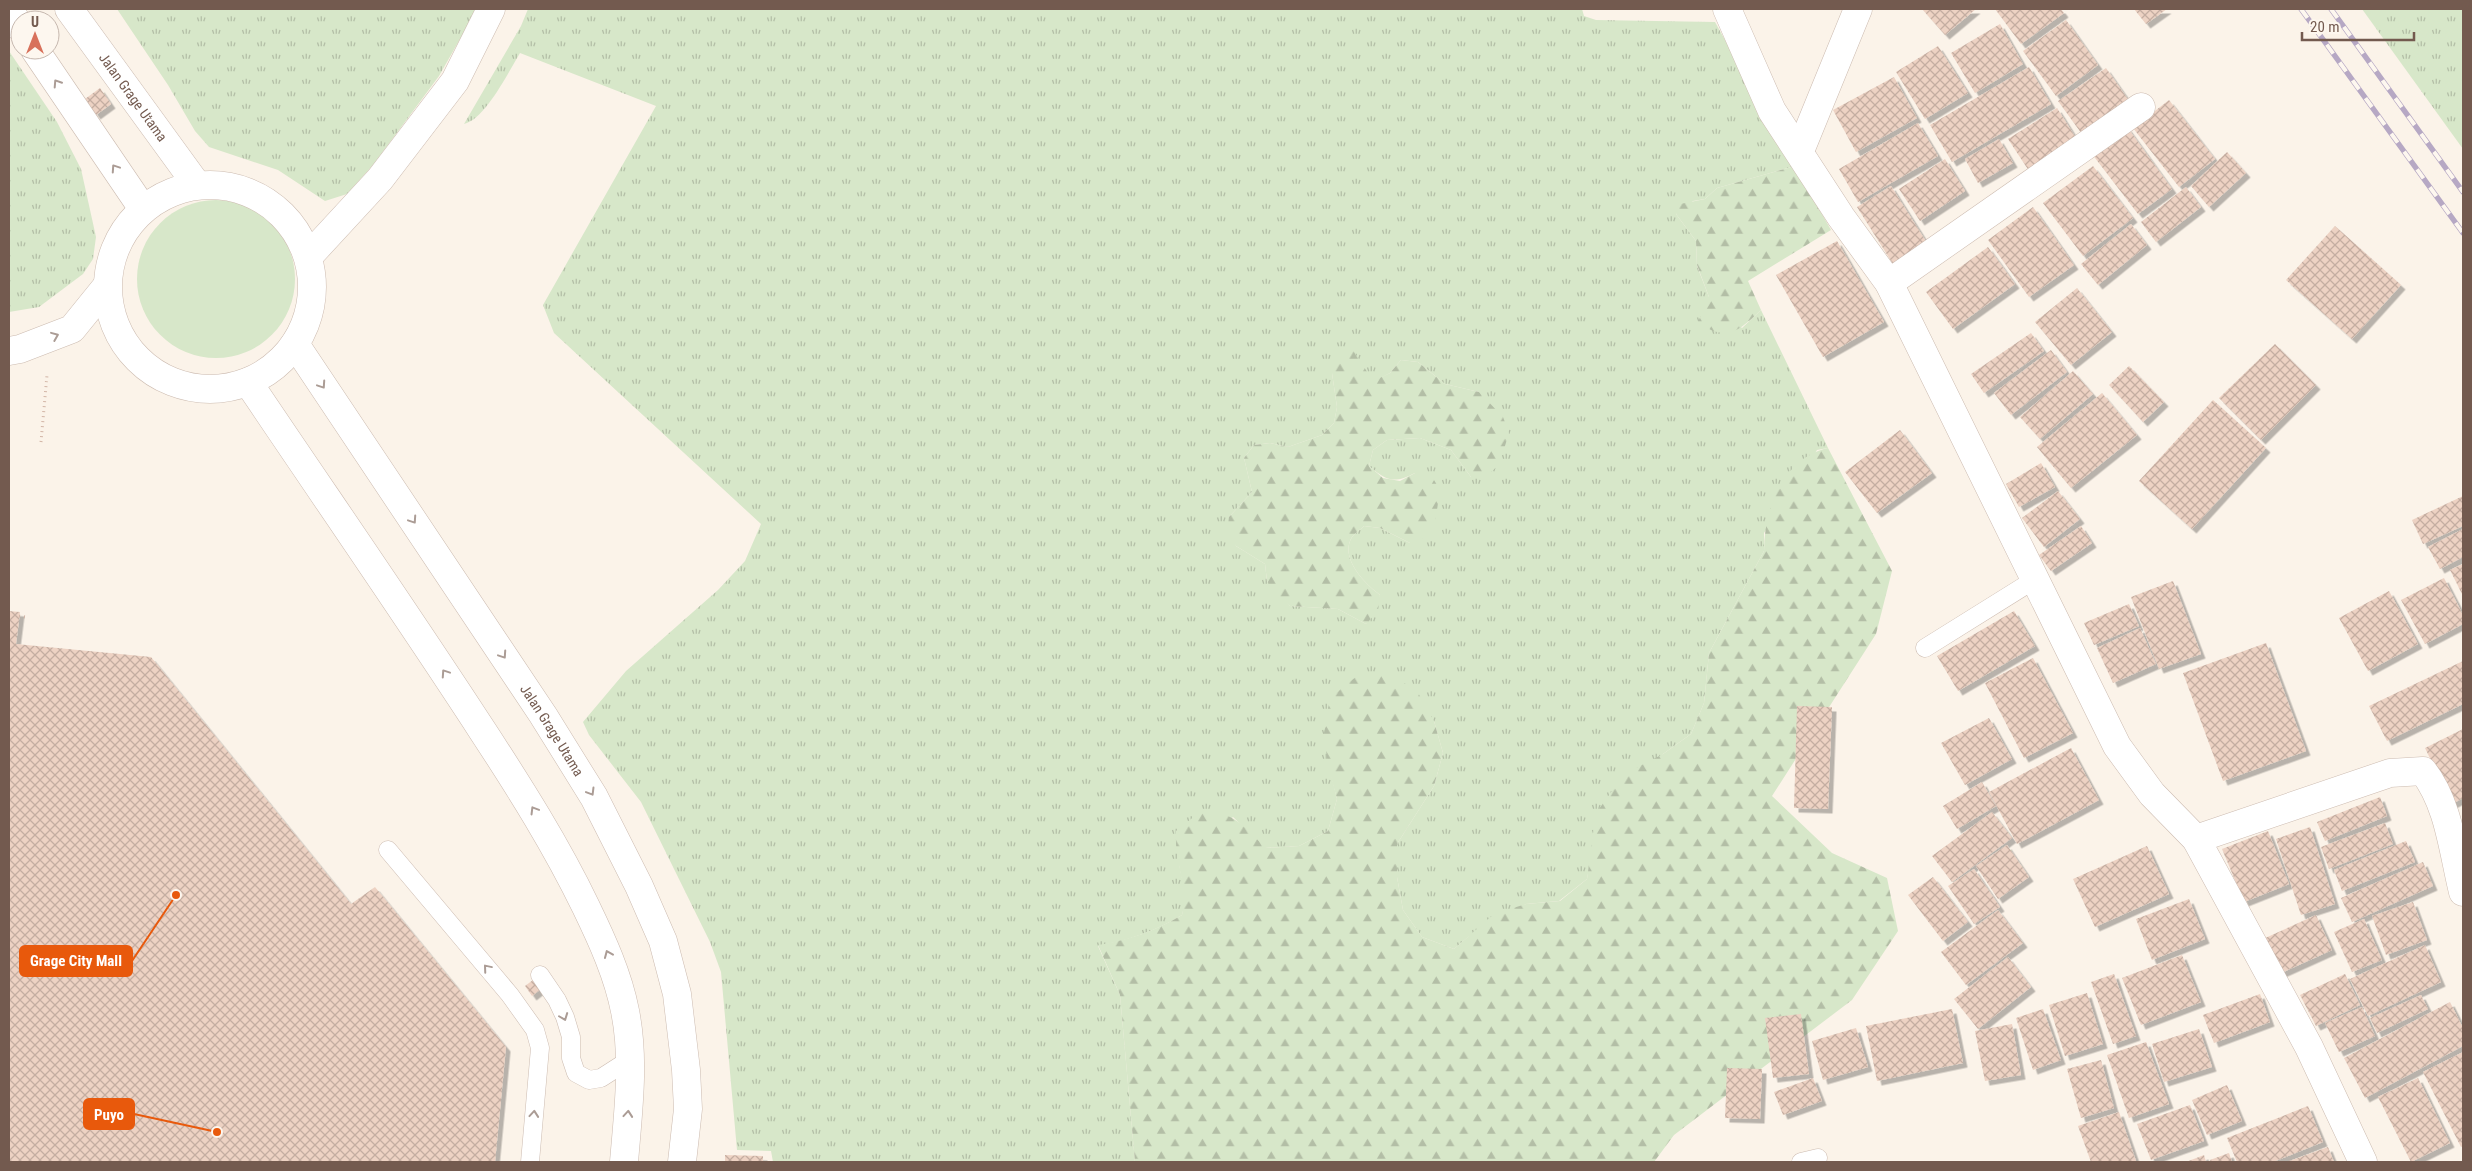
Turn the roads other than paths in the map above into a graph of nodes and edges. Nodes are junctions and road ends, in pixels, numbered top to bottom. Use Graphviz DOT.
graph roads {
  1 [pos="69,9"];
  2 [pos="491,9"];
  3 [pos="1727,9"];
  4 [pos="1858,9"];
  5 [pos="42,60"];
  6 [pos="2141,107"];
  7 [pos="1800,151"];
  8 [pos="197,185"];
  9 [pos="142,209"];
  10 [pos="308,257"];
  11 [pos="1889,283"];
  12 [pos="106,287"];
  13 [pos="296,344"];
  14 [pos="9,351"];
  15 [pos="248,382"];
  16 [pos="2034,580"];
  17 [pos="1925,648"];
  18 [pos="2196,839"];
  19 [pos="388,850"];
  20 [pos="2463,892"];
  21 [pos="540,975"];
  22 [pos="629,1060"];
  23 [pos="530,1162"];
  24 [pos="624,1162"];
  25 [pos="682,1162"];
  26 [pos="2363,1162"];
  1 -- 8 [label="street, Jalan Grage Utama"];
  2 -- 10 [label="street"];
  3 -- 7 [label="street"];
  4 -- 7 [label="street"];
  9 -- 5 [label="street, one-way"];
  6 -- 11 [label="street"];
  7 -- 11 [label="street"];
  8 -- 9 [label="street"];
  8 -- 10 [label="street"];
  9 -- 12 [label="street"];
  10 -- 13 [label="street"];
  11 -- 16 [label="street"];
  14 -- 12 [label="street, one-way"];
  12 -- 15 [label="street"];
  13 -- 15 [label="street"];
  13 -- 25 [label="street, Jalan Grage Utama, one-way"];
  22 -- 15 [label="street, one-way"];
  16 -- 17 [label="lane"];
  16 -- 18 [label="street"];
  18 -- 20 [label="street"];
  18 -- 26 [label="street"];
  23 -- 19 [label="lane, one-way"];
  21 -- 22 [label="lane, one-way"];
  24 -- 22 [label="street, one-way"];
}
